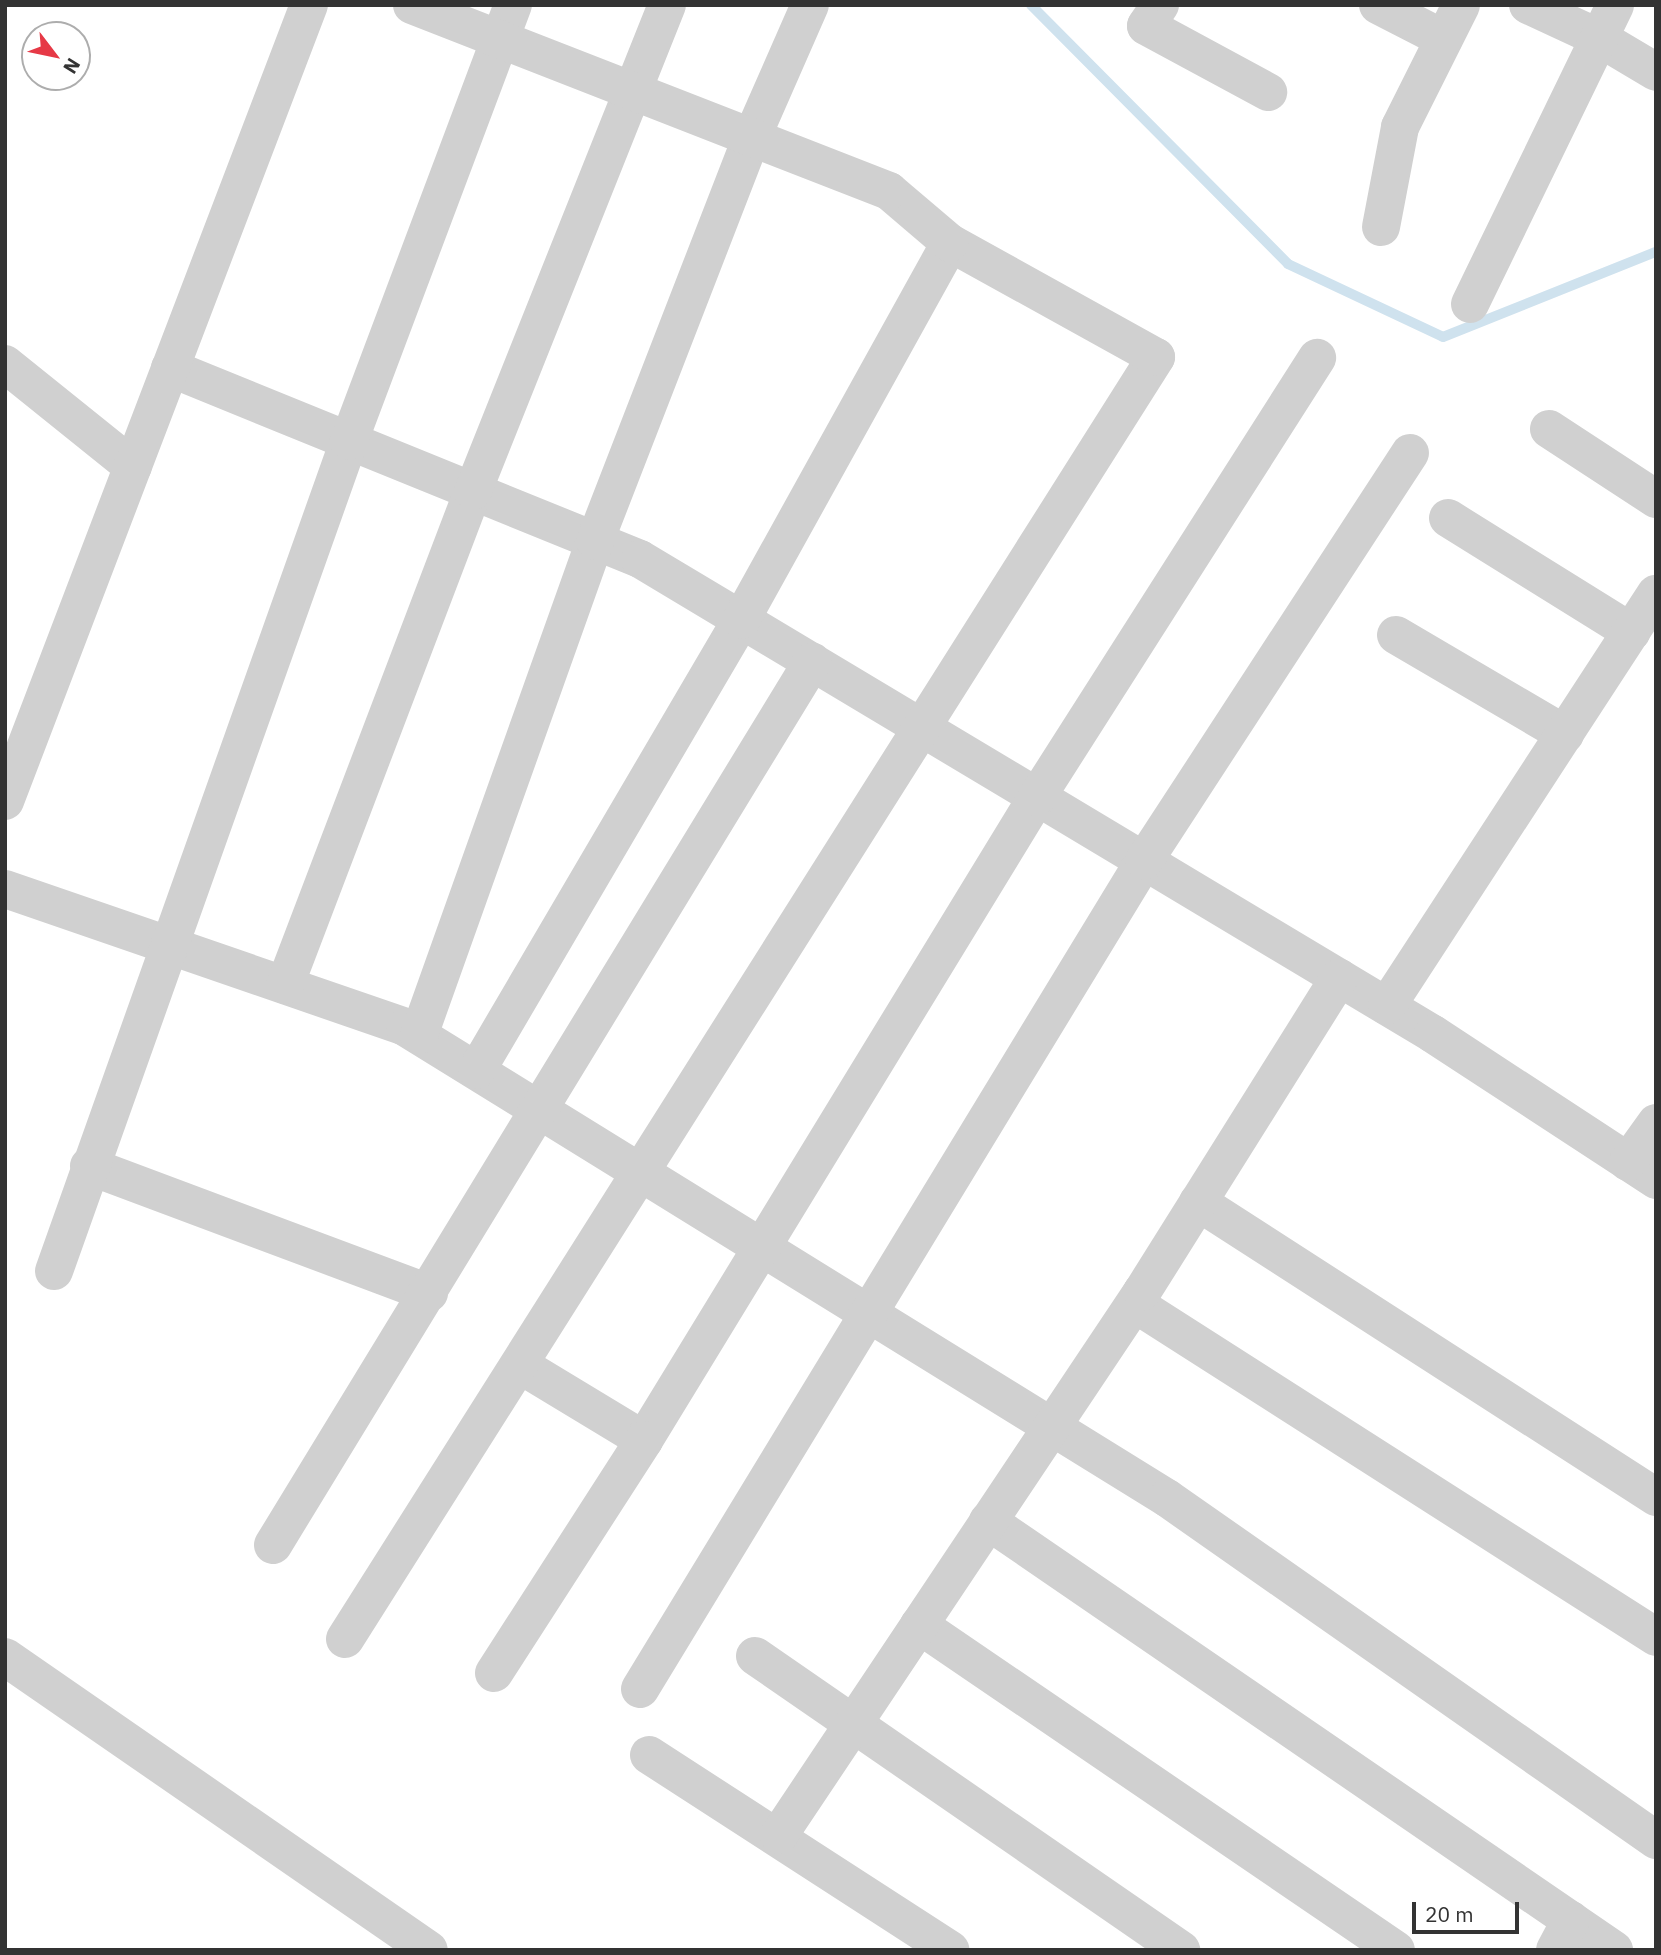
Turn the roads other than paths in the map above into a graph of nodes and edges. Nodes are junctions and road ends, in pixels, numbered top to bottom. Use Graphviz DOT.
graph roads {
  1 [pos="309,5"];
  2 [pos="412,5"];
  3 [pos="667,5"];
  4 [pos="810,5"];
  5 [pos="1160,5"];
  6 [pos="1378,5"];
  7 [pos="1461,5"];
  8 [pos="1528,5"];
  9 [pos="1607,21"];
  10 [pos="507,23"];
  11 [pos="1444,39"];
  12 [pos="1656,72"];
  13 [pos="631,90"];
  14 [pos="1268,92"];
  15 [pos="752,137"];
  16 [pos="1381,227"];
  17 [pos="950,243"];
  18 [pos="1470,304"];
  19 [pos="1317,358"];
  20 [pos="5,364"];
  21 [pos="170,368"];
  22 [pos="1549,429"];
  23 [pos="349,441"];
  24 [pos="1410,453"];
  25 [pos="133,467"];
  26 [pos="473,491"];
  27 [pos="1656,499"];
  28 [pos="1448,518"];
  29 [pos="595,541"];
  30 [pos="1656,594"];
  31 [pos="741,620"];
  32 [pos="1631,632"];
  33 [pos="1396,635"];
  34 [pos="812,662"];
  35 [pos="924,729"];
  36 [pos="1564,734"];
  37 [pos="1037,797"];
  38 [pos="5,801"];
  39 [pos="1144,860"];
  40 [pos="5,889"];
  41 [pos="170,944"];
  42 [pos="1339,978"];
  43 [pos="285,985"];
  44 [pos="1387,1006"];
  45 [pos="419,1035"];
  46 [pos="477,1070"];
  47 [pos="542,1110"];
  48 [pos="1656,1123"];
  49 [pos="89,1166"];
  50 [pos="1642,1171"];
  51 [pos="642,1174"];
  52 [pos="1198,1202"];
  53 [pos="764,1249"];
  54 [pos="54,1271"];
  55 [pos="1142,1292"];
  56 [pos="429,1293"];
  57 [pos="868,1311"];
  58 [pos="520,1365"];
  59 [pos="1051,1426"];
  60 [pos="644,1440"];
  61 [pos="1656,1497"];
  62 [pos="988,1521"];
  63 [pos="273,1545"];
  64 [pos="919,1625"];
  65 [pos="1656,1637"];
  66 [pos="345,1639"];
  67 [pos="755,1656"];
  68 [pos="5,1657"];
  69 [pos="494,1672"];
  70 [pos="640,1689"];
  71 [pos="854,1722"];
  72 [pos="649,1755"];
  73 [pos="779,1835"];
  74 [pos="1656,1840"];
  75 [pos="1563,1935"];
  76 [pos="429,1950"];
  77 [pos="950,1950"];
  78 [pos="1181,1950"];
  79 [pos="1396,1950"];
  80 [pos="1614,1950"];
  1 -- 21 [label="street"];
  2 -- 10 [label="street"];
  3 -- 13 [label="street"];
  4 -- 15 [label="street"];
  5 -- 14 [label="street"];
  6 -- 11 [label="street"];
  7 -- 11 [label="street"];
  8 -- 9 [label="street"];
  9 -- 12 [label="street"];
  9 -- 18 [label="street"];
  10 -- 13 [label="street"];
  10 -- 23 [label="street"];
  11 -- 16 [label="street"];
  13 -- 15 [label="street"];
  13 -- 26 [label="street"];
  15 -- 17 [label="street"];
  15 -- 29 [label="street"];
  17 -- 31 [label="street"];
  17 -- 35 [label="street"];
  19 -- 37 [label="street"];
  20 -- 25 [label="street"];
  21 -- 23 [label="street"];
  21 -- 25 [label="street"];
  22 -- 27 [label="street"];
  23 -- 26 [label="street"];
  23 -- 41 [label="street"];
  24 -- 39 [label="street"];
  25 -- 38 [label="street"];
  26 -- 29 [label="street"];
  26 -- 43 [label="street"];
  28 -- 32 [label="street"];
  29 -- 31 [label="street"];
  29 -- 45 [label="street"];
  30 -- 32 [label="street"];
  31 -- 34 [label="street"];
  31 -- 46 [label="street"];
  32 -- 36 [label="street"];
  33 -- 36 [label="street"];
  34 -- 35 [label="street"];
  34 -- 47 [label="street"];
  35 -- 37 [label="street"];
  35 -- 51 [label="street"];
  36 -- 44 [label="street"];
  37 -- 39 [label="street"];
  37 -- 53 [label="street"];
  39 -- 42 [label="street"];
  39 -- 57 [label="street"];
  40 -- 41 [label="street"];
  41 -- 43 [label="street"];
  41 -- 49 [label="street"];
  42 -- 44 [label="street"];
  42 -- 52 [label="street"];
  43 -- 45 [label="street"];
  44 -- 50 [label="street"];
  45 -- 46 [label="street"];
  46 -- 47 [label="street"];
  47 -- 51 [label="street"];
  47 -- 56 [label="street"];
  48 -- 50 [label="street"];
  49 -- 54 [label="street"];
  49 -- 56 [label="street"];
  51 -- 53 [label="street"];
  51 -- 58 [label="street"];
  52 -- 55 [label="street"];
  52 -- 61 [label="street"];
  53 -- 57 [label="street"];
  53 -- 60 [label="street"];
  55 -- 59 [label="street"];
  55 -- 65 [label="street"];
  56 -- 63 [label="street"];
  57 -- 59 [label="street"];
  57 -- 70 [label="street"];
  58 -- 60 [label="street"];
  58 -- 66 [label="street"];
  59 -- 62 [label="street"];
  59 -- 74 [label="street"];
  60 -- 69 [label="street"];
  62 -- 64 [label="street"];
  62 -- 75 [label="street"];
  64 -- 71 [label="street"];
  64 -- 79 [label="street"];
  67 -- 71 [label="street"];
  68 -- 76 [label="street"];
  71 -- 73 [label="street"];
  71 -- 78 [label="street"];
  72 -- 73 [label="street"];
  73 -- 77 [label="street"];
  75 -- 80 [label="street"];
}
